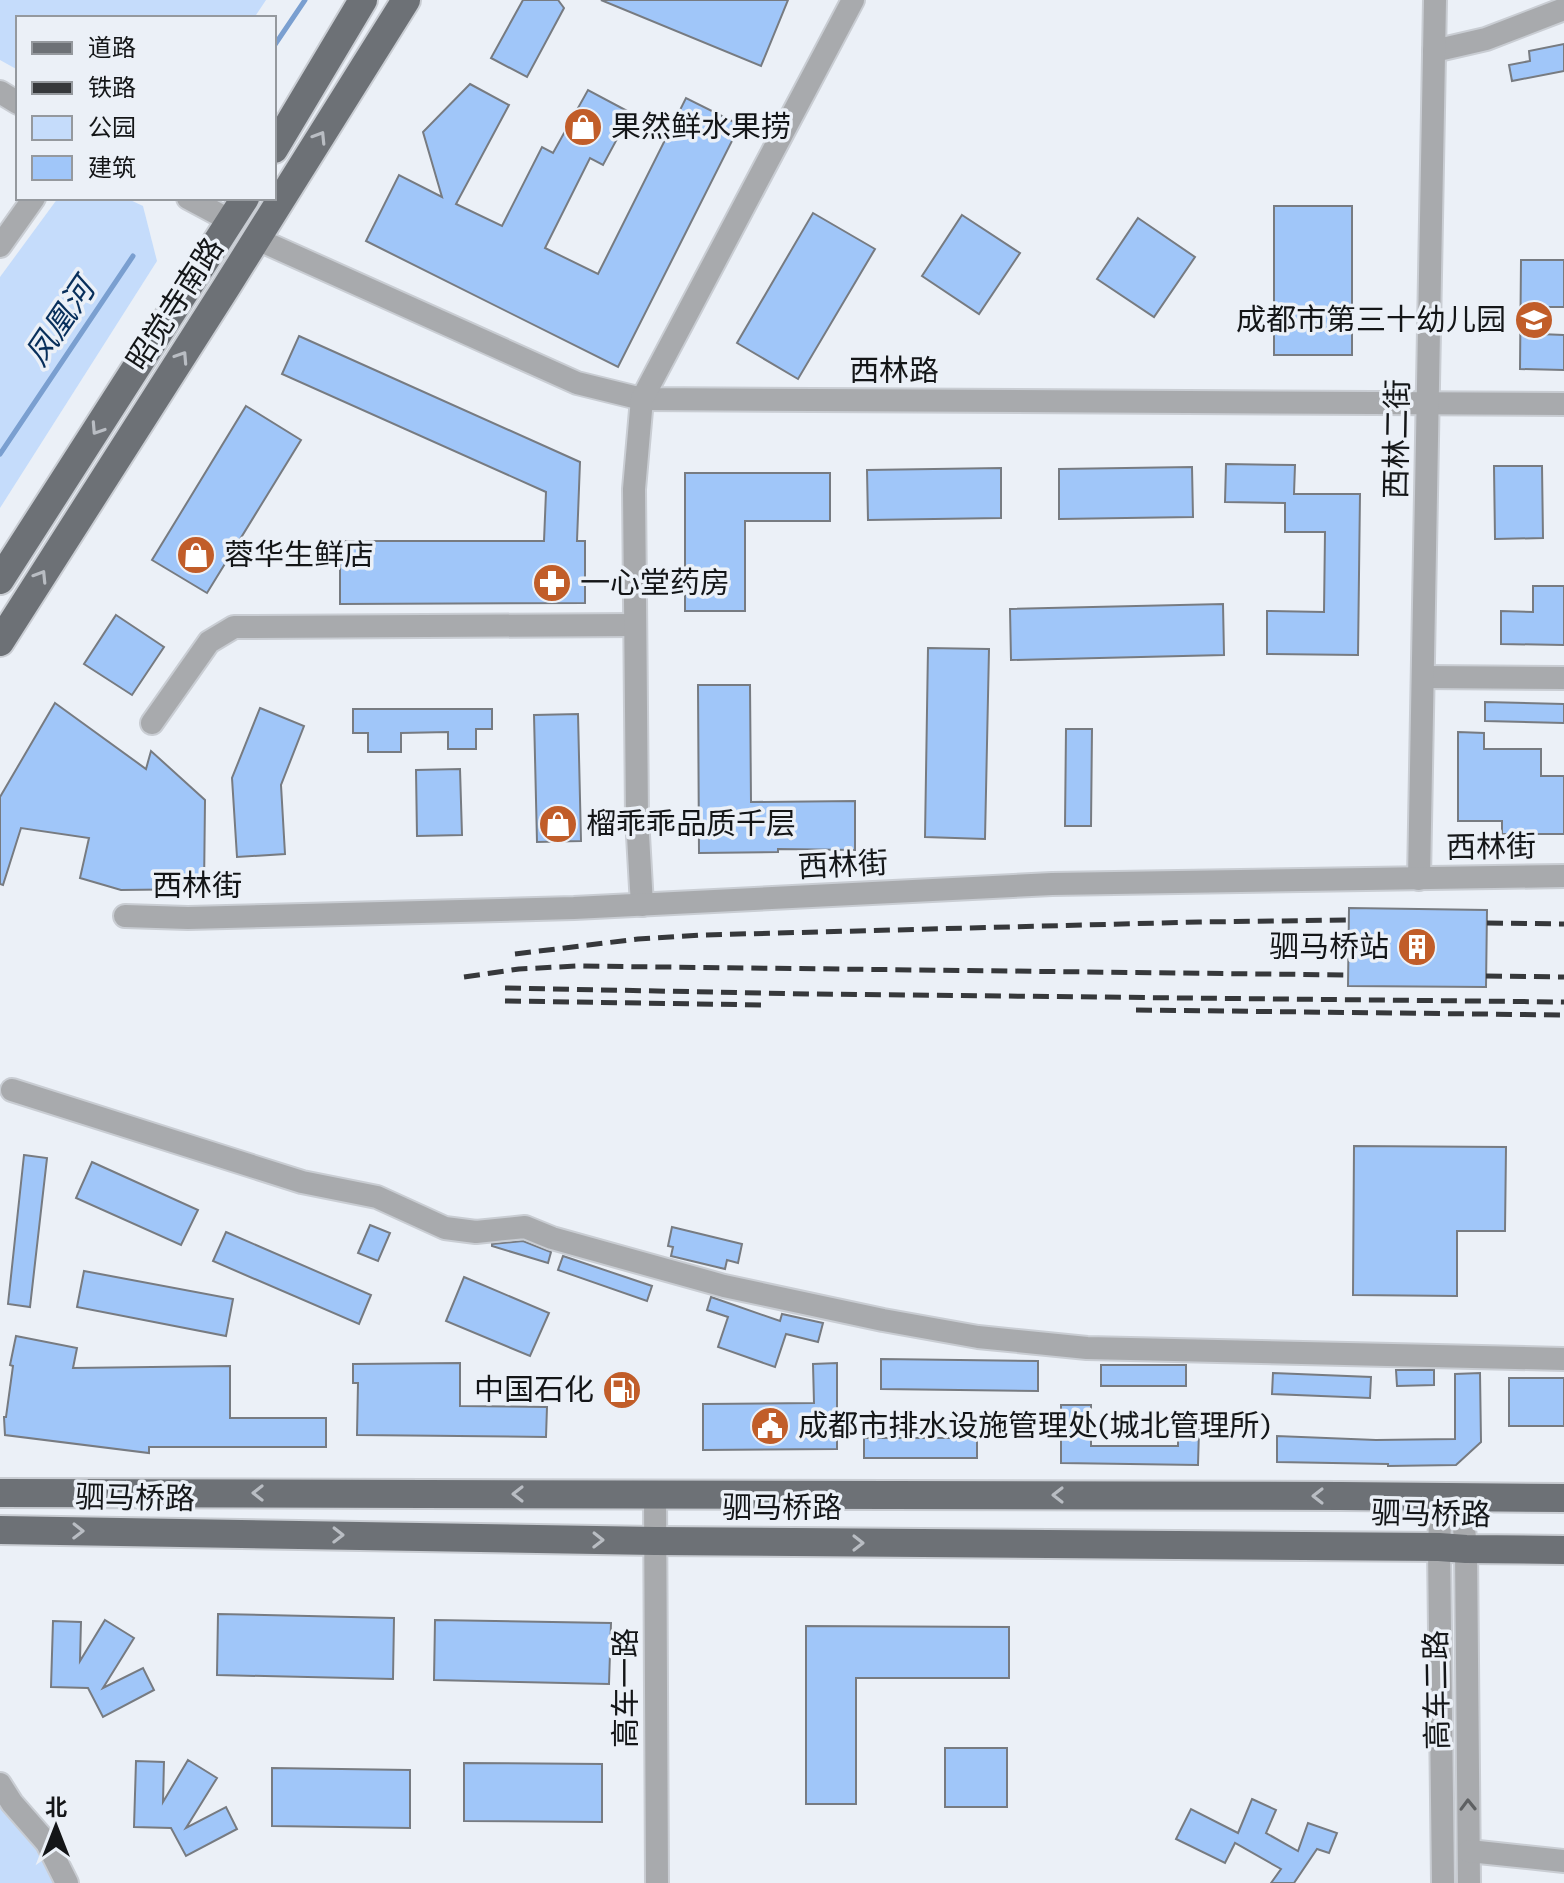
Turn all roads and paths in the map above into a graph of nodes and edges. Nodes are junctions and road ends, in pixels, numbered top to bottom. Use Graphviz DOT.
graph roads {
  1 [pos="363,0"];
  2 [pos="406,0"];
  3 [pos="853,0"];
  4 [pos="1435,0"];
  5 [pos="1564,9"];
  6 [pos="1434,51"];
  7 [pos="276,146"];
  8 [pos="33,200"];
  9 [pos="196,200"];
  10 [pos="238,210"];
  11 [pos="257,239"];
  12 [pos="0,246"];
  13 [pos="642,399"];
  14 [pos="1428,403"];
  15 [pos="1564,404"];
  16 [pos="0,580"];
  17 [pos="635,625"];
  18 [pos="0,642"];
  19 [pos="1423,677"];
  20 [pos="1564,678"];
  21 [pos="152,723"];
  22 [pos="1564,876"];
  23 [pos="1419,879"];
  24 [pos="642,905"];
  25 [pos="125,916"];
  26 [pos="12,1090"];
  27 [pos="1564,1359"];
  28 [pos="0,1493"];
  29 [pos="655,1494"];
  30 [pos="1451,1497"];
  31 [pos="1564,1498"];
  32 [pos="0,1530"];
  33 [pos="655,1541"];
  34 [pos="1453,1548"];
  35 [pos="1564,1550"];
  36 [pos="0,1784"];
  37 [pos="1469,1851"];
  38 [pos="1564,1861"];
  39 [pos="67,1883"];
  40 [pos="657,1883"];
  41 [pos="1443,1883"];
  42 [pos="1469,1883"];
  1 -- 7 [label="main road"];
  11 -- 2 [label="main road, 昭觉寺南路, one-way"];
  3 -- 13 [label="street"];
  4 -- 6 [label="street, 西林二街"];
  5 -- 6 [label="street"];
  6 -- 14 [label="street, 西林二街"];
  8 -- 12 [label="street"];
  9 -- 10 [label="street"];
  10 -- 16 [label="main road, 昭觉寺南路, one-way"];
  11 -- 13 [label="street, 西林路"];
  18 -- 11 [label="main road, 昭觉寺南路, one-way"];
  13 -- 14 [label="street, 西林路"];
  13 -- 17 [label="street"];
  14 -- 15 [label="street, 西林路"];
  14 -- 19 [label="street, 西林二街"];
  17 -- 21 [label="street"];
  17 -- 24 [label="street"];
  19 -- 20 [label="street"];
  19 -- 23 [label="street, 西林二街"];
  22 -- 23 [label="street, 西林街"];
  23 -- 24 [label="street, 西林街"];
  24 -- 25 [label="street, 西林街"];
  26 -- 27 [label="street"];
  29 -- 28 [label="main road, 驷马桥路, one-way"];
  30 -- 29 [label="main road, 驷马桥路, one-way"];
  29 -- 33 [label="street, 高车一路"];
  30 -- 31 [label="main road, 驷马桥路"];
  30 -- 34 [label="street, 高车二路"];
  32 -- 33 [label="main road, 驷马桥路, one-way"];
  33 -- 34 [label="main road, 驷马桥路, one-way"];
  33 -- 40 [label="street, 高车一路"];
  34 -- 35 [label="main road, 驷马桥路"];
  37 -- 34 [label="street, 高车二路, one-way"];
  34 -- 41 [label="street, 高车二路"];
  36 -- 39 [label="street"];
  37 -- 38 [label="street"];
  37 -- 42 [label="street, 高车二路"];
}
